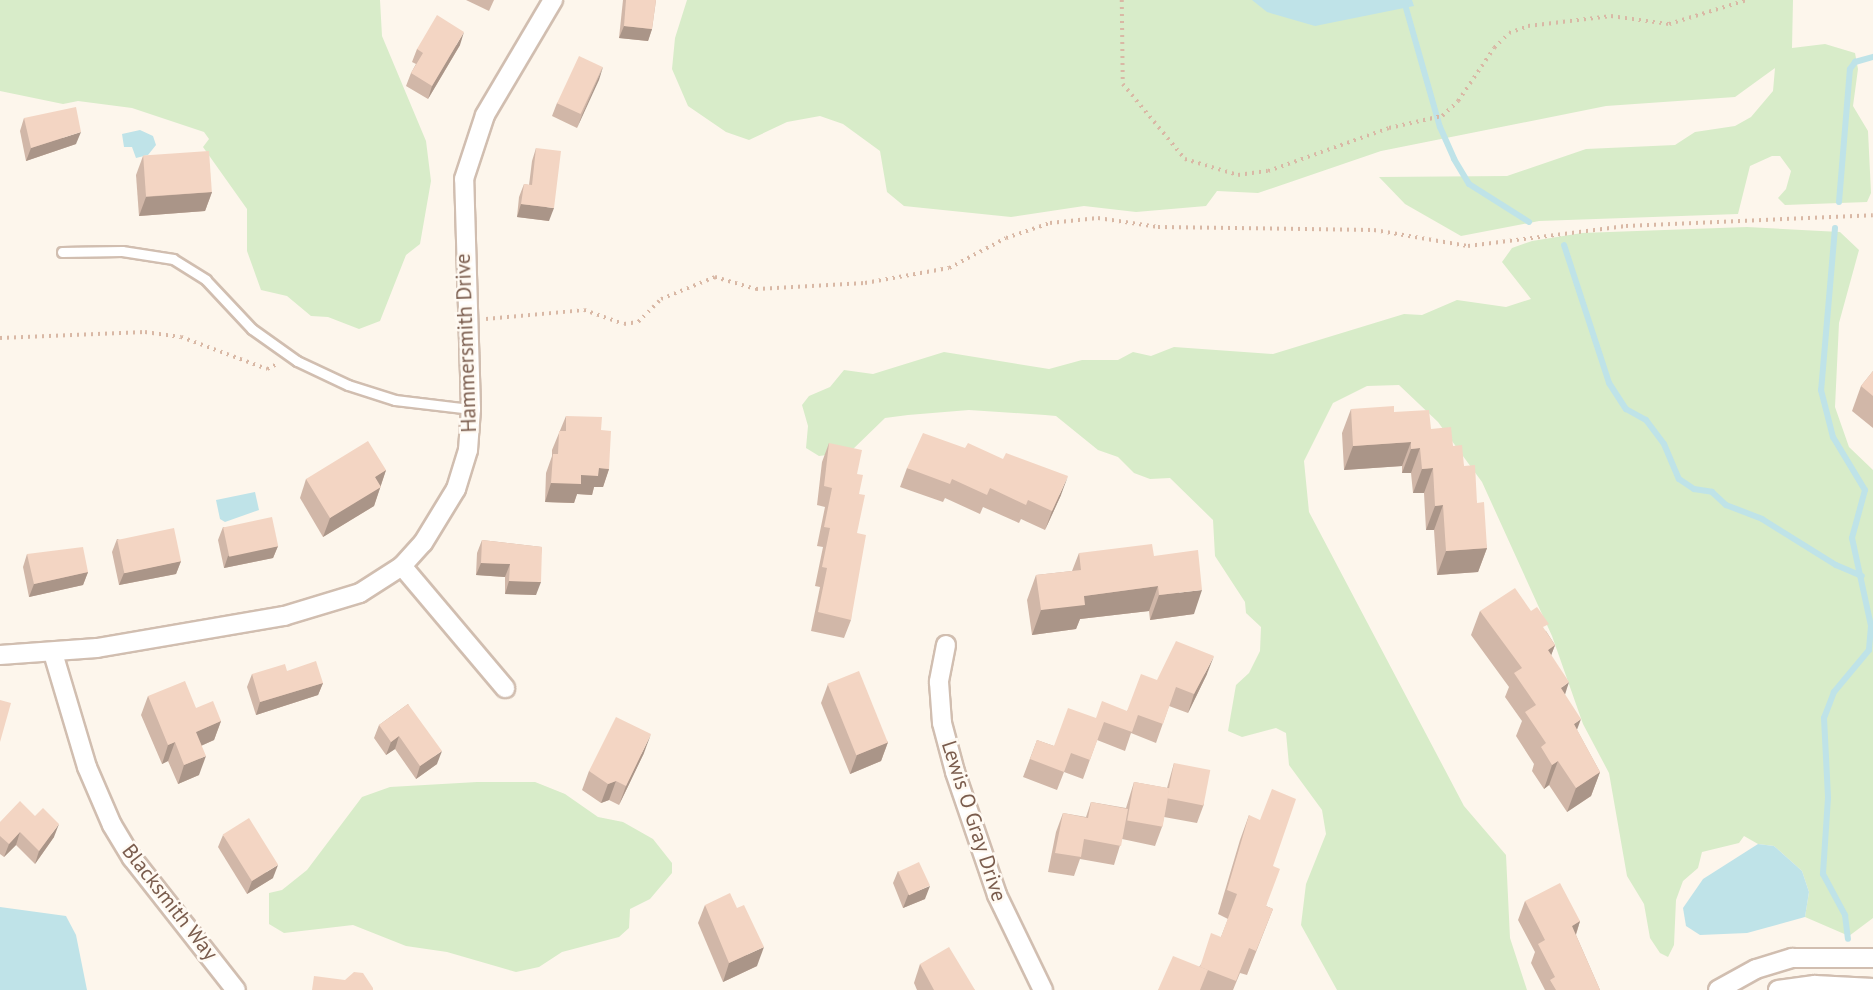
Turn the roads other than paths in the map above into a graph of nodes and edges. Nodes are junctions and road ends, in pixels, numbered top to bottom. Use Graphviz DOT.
graph roads {
  1 [pos="553,0"];
  2 [pos="62,252"];
  3 [pos="471,409"];
  4 [pos="402,566"];
  5 [pos="946,645"];
  6 [pos="54,653"];
  7 [pos="0,655"];
  8 [pos="505,688"];
  9 [pos="1873,958"];
  10 [pos="1873,988"];
  11 [pos="236,990"];
  12 [pos="1043,990"];
  13 [pos="1718,990"];
  14 [pos="1778,990"];
  1 -- 3 [label="street, Hammersmith Drive"];
  2 -- 3 [label="lane"];
  3 -- 4 [label="street, Hammersmith Drive"];
  4 -- 6 [label="street, Hammersmith Drive"];
  4 -- 8 [label="street"];
  5 -- 12 [label="street, Lewis O Gray Drive"];
  6 -- 7 [label="street, Hammersmith Drive"];
  6 -- 11 [label="street, Blacksmith Way"];
  9 -- 13 [label="street"];
  10 -- 14 [label="street"];
}
